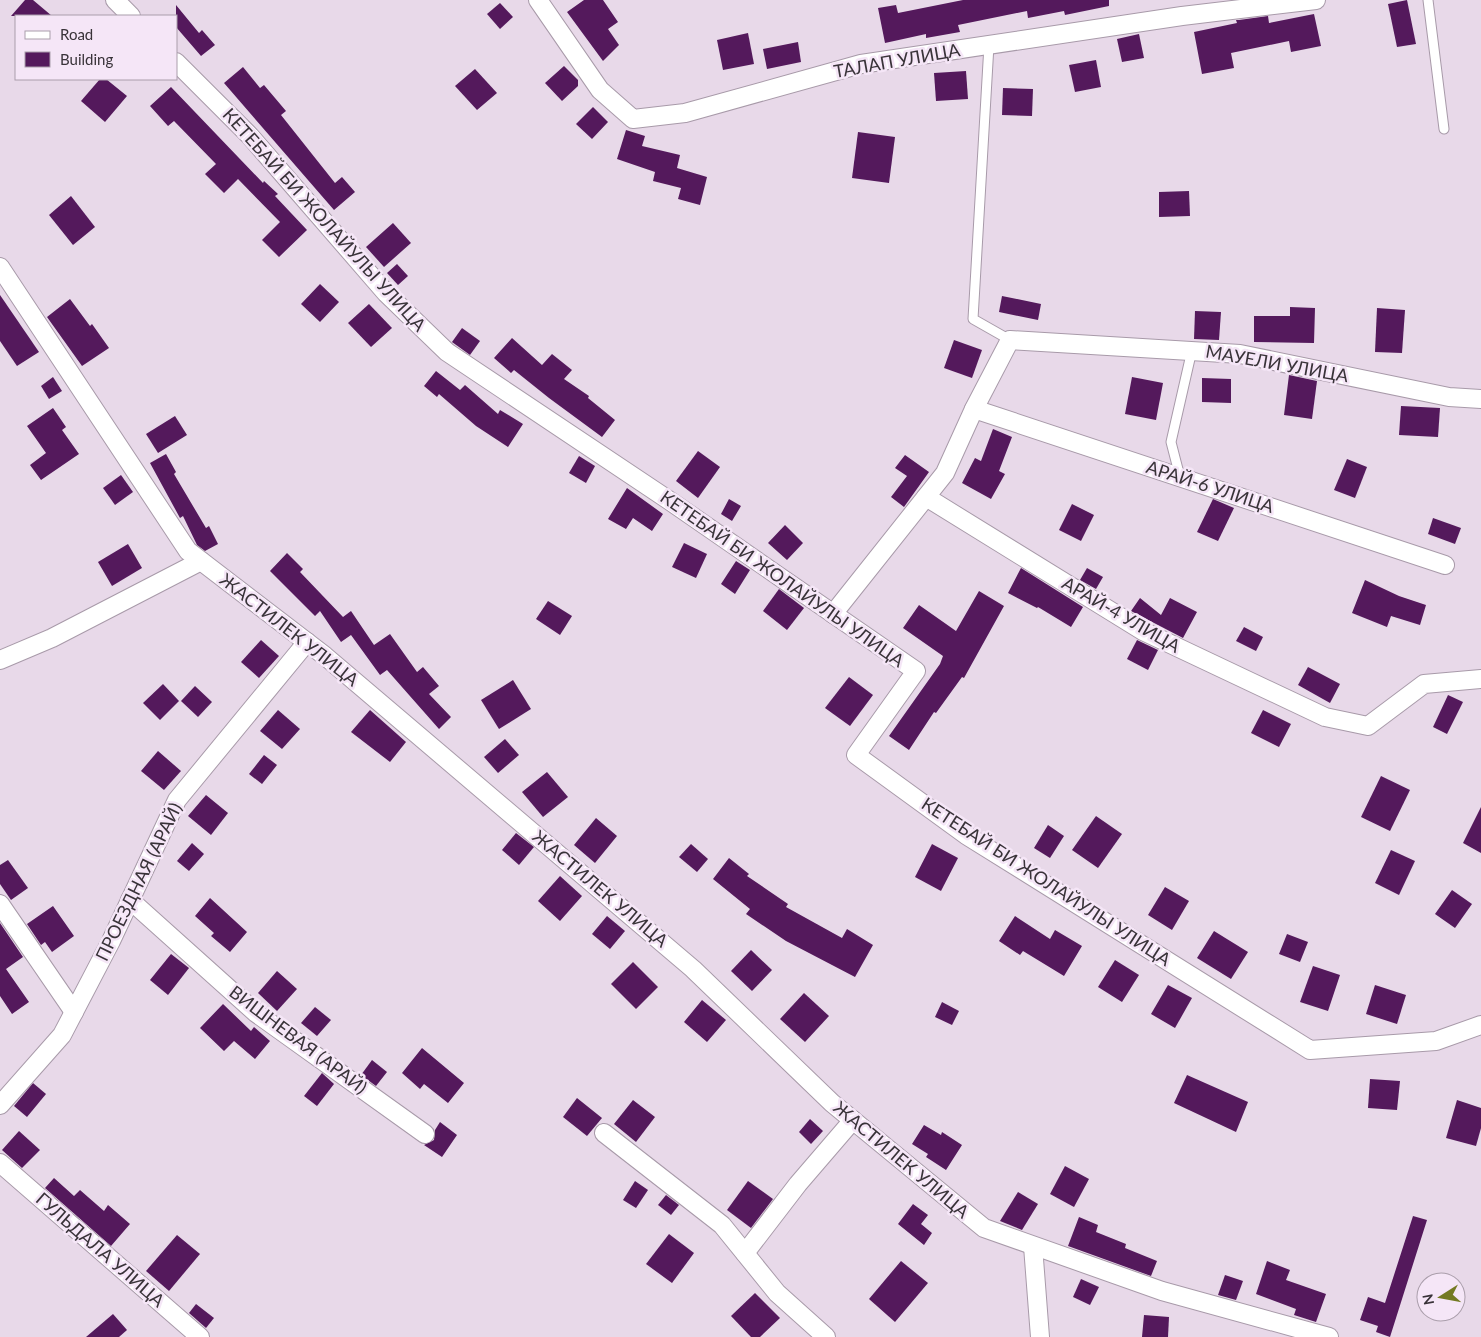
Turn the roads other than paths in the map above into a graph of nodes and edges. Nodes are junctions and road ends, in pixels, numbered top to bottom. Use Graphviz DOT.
graph roads {
  1 [pos="115,0"];
  2 [pos="538,0"];
  3 [pos="1316,0"];
  4 [pos="1428,0"];
  5 [pos="130,15"];
  6 [pos="989,45"];
  7 [pos="178,64"];
  8 [pos="1444,130"];
  9 [pos="0,267"];
  10 [pos="1010,340"];
  11 [pos="1192,350"];
  12 [pos="1481,399"];
  13 [pos="974,408"];
  14 [pos="1180,477"];
  15 [pos="926,497"];
  16 [pos="200,561"];
  17 [pos="1445,565"];
  18 [pos="833,614"];
  19 [pos="307,642"];
  20 [pos="0,660"];
  21 [pos="1481,679"];
  22 [pos="130,900"];
  23 [pos="0,904"];
  24 [pos="74,1012"];
  25 [pos="1481,1025"];
  26 [pos="0,1105"];
  27 [pos="853,1120"];
  28 [pos="604,1132"];
  29 [pos="425,1134"];
  30 [pos="0,1163"];
  31 [pos="1033,1246"];
  32 [pos="745,1253"];
  33 [pos="1311,1335"];
  34 [pos="200,1337"];
  35 [pos="826,1337"];
  36 [pos="1040,1337"];
  37 [pos="1329,1337"];
  1 -- 5 [label="street"];
  2 -- 6 [label="street, ТАЛАП УЛИЦА"];
  3 -- 6 [label="street, ТАЛАП УЛИЦА"];
  4 -- 8 [label="lane"];
  6 -- 10 [label="lane"];
  7 -- 18 [label="street, КЕТЕБАЙ БИ ЖОЛАЙУЛЫ УЛИЦА"];
  9 -- 16 [label="street, ЖАСТИЛЕК УЛИЦА"];
  10 -- 11 [label="street, МАУЕЛИ УЛИЦА"];
  10 -- 13 [label="street"];
  11 -- 12 [label="street, МАУЕЛИ УЛИЦА"];
  11 -- 14 [label="lane"];
  13 -- 14 [label="street, АРАЙ-6 УЛИЦА"];
  13 -- 15 [label="street"];
  14 -- 17 [label="street, АРАЙ-6 УЛИЦА"];
  15 -- 18 [label="street"];
  15 -- 21 [label="street, АРАЙ-4 УЛИЦА"];
  16 -- 19 [label="street, ЖАСТИЛЕК УЛИЦА"];
  16 -- 20 [label="street"];
  18 -- 25 [label="street, КЕТЕБАЙ БИ ЖОЛАЙУЛЫ УЛИЦА"];
  19 -- 22 [label="street, ПРОЕЗДНАЯ (АРАЙ)"];
  19 -- 27 [label="street, ЖАСТИЛЕК УЛИЦА"];
  22 -- 24 [label="street, ПРОЕЗДНАЯ (АРАЙ)"];
  22 -- 29 [label="street, ВИШНЕВАЯ (АРАЙ)"];
  23 -- 24 [label="street"];
  24 -- 26 [label="street, ПРОЕЗДНАЯ (АРАЙ)"];
  27 -- 31 [label="street, ЖАСТИЛЕК УЛИЦА"];
  27 -- 32 [label="street"];
  28 -- 32 [label="street"];
  30 -- 34 [label="street, ГУЛЬДАЛА УЛИЦА"];
  31 -- 33 [label="street, ЖАСТИЛЕК УЛИЦА"];
  31 -- 36 [label="street"];
  32 -- 35 [label="street"];
  33 -- 37 [label="street, ЖАСТИЛЕК УЛИЦА"];
}
